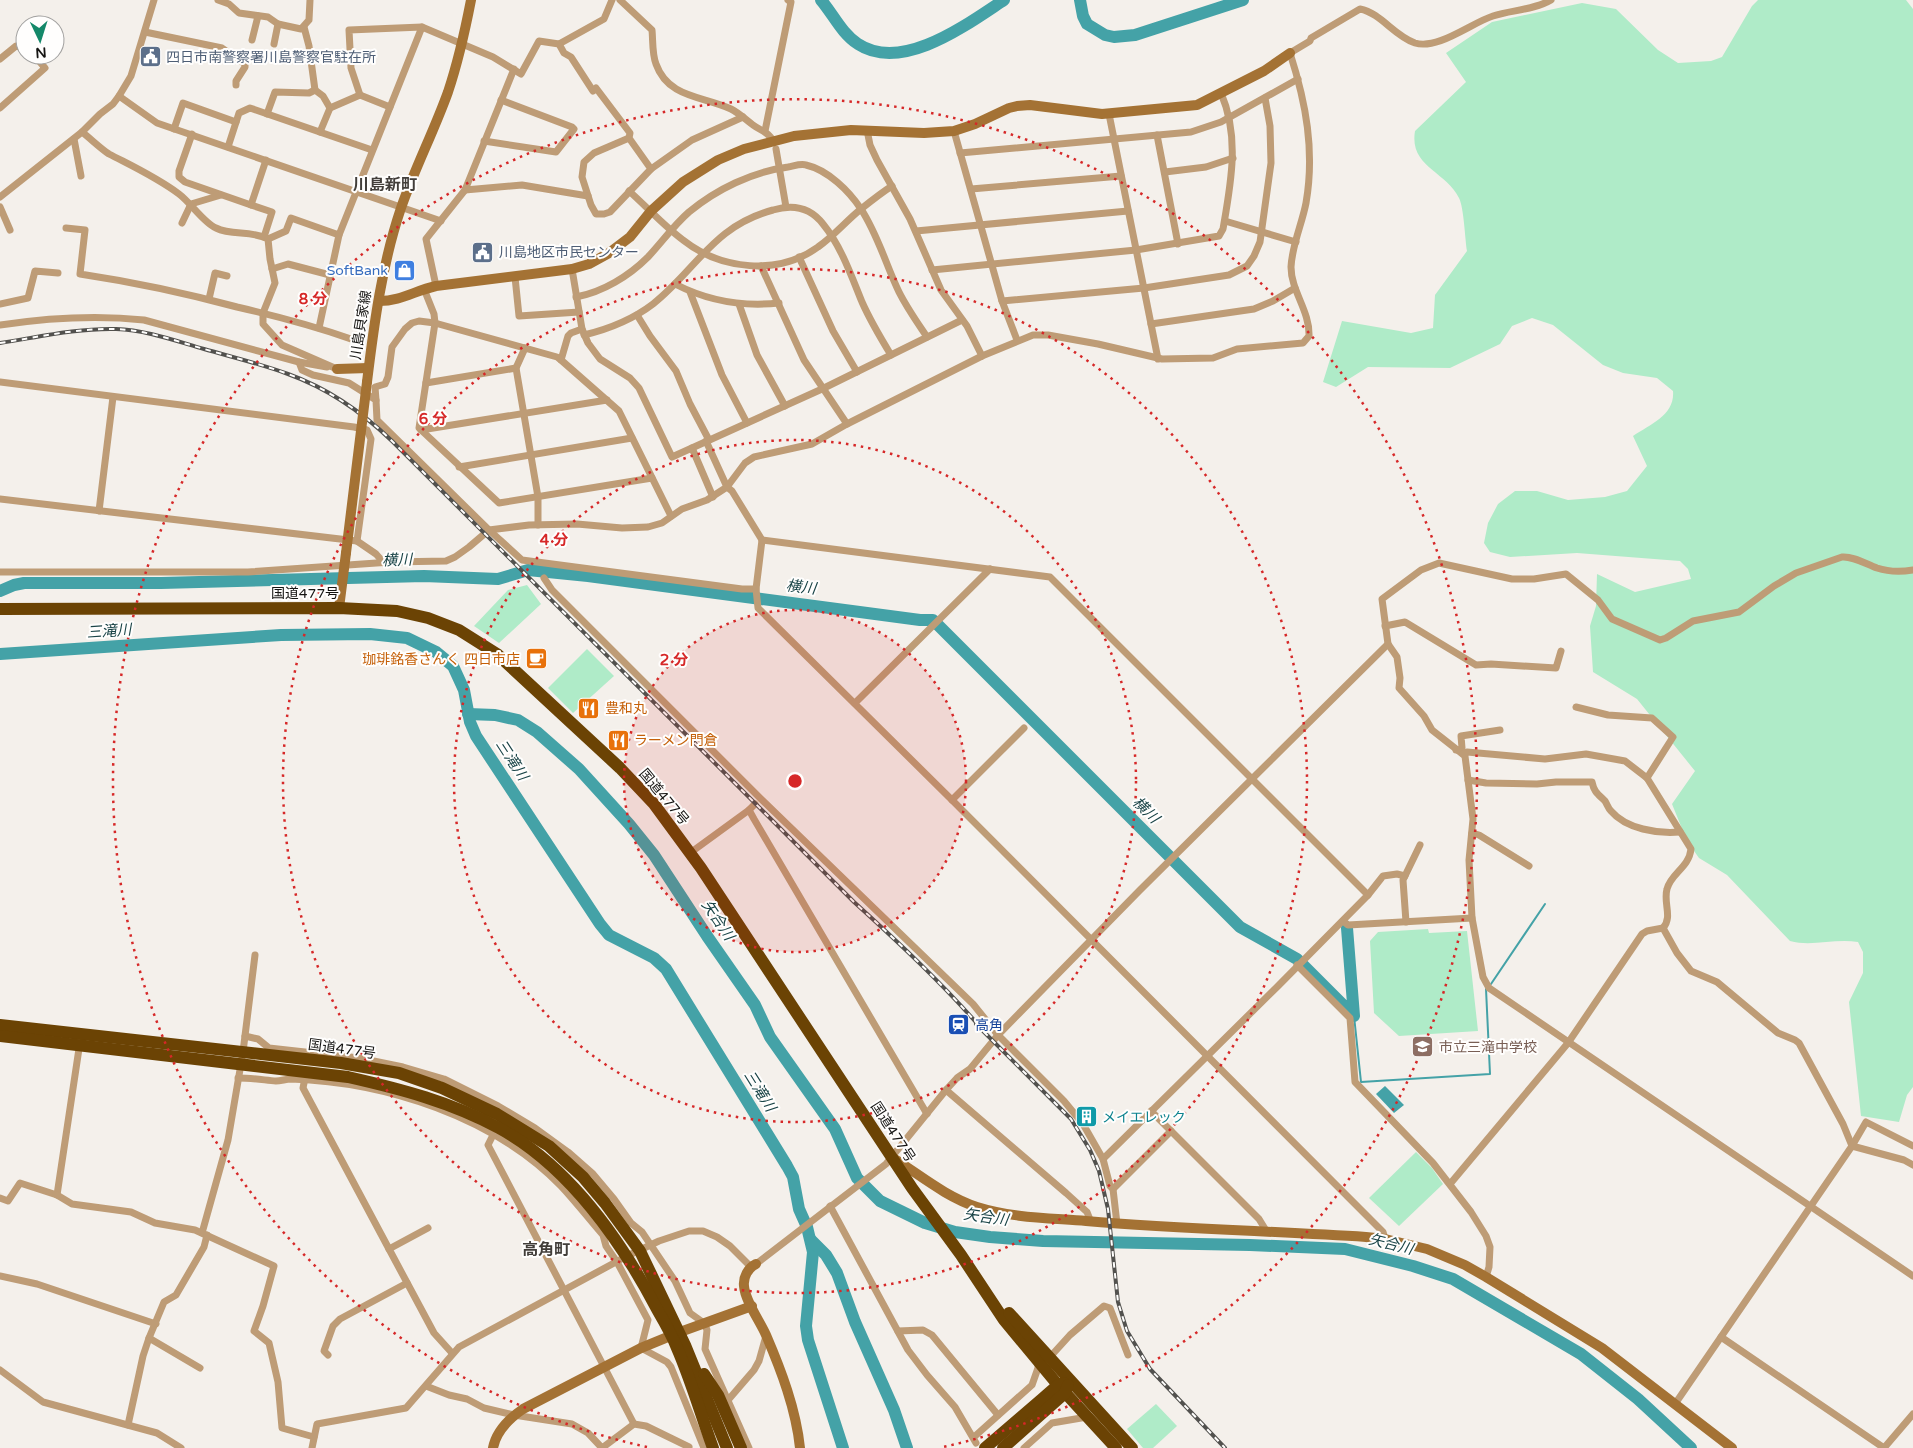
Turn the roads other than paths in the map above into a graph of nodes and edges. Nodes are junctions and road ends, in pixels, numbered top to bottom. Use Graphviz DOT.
graph roads {
  1 [pos="154,0"];
  2 [pos="218,0"];
  3 [pos="310,0"];
  4 [pos="471,0"];
  5 [pos="612,0"];
  6 [pos="620,0"];
  7 [pos="788,0"];
  8 [pos="1551,0"];
  9 [pos="258,16"];
  10 [pos="278,24"];
  11 [pos="304,27"];
  12 [pos="422,28"];
  13 [pos="144,32"];
  14 [pos="252,40"];
  15 [pos="462,43"];
  16 [pos="274,44"];
  17 [pos="560,44"];
  18 [pos="15,47"];
  19 [pos="1290,53"];
  20 [pos="0,59"];
  21 [pos="42,65"];
  22 [pos="514,69"];
  23 [pos="1298,79"];
  24 [pos="236,84"];
  25 [pos="316,90"];
  26 [pos="1221,93"];
  27 [pos="360,95"];
  28 [pos="120,96"];
  29 [pos="1265,98"];
  30 [pos="501,100"];
  31 [pos="390,106"];
  32 [pos="0,108"];
  33 [pos="330,108"];
  34 [pos="267,114"];
  35 [pos="1109,114"];
  36 [pos="743,117"];
  37 [pos="1230,118"];
  38 [pos="236,122"];
  39 [pos="174,129"];
  40 [pos="867,130"];
  41 [pos="765,131"];
  42 [pos="82,132"];
  43 [pos="320,132"];
  44 [pos="954,132"];
  45 [pos="192,134"];
  46 [pos="1157,135"];
  47 [pos="629,138"];
  48 [pos="74,139"];
  49 [pos="1114,139"];
  50 [pos="484,141"];
  51 [pos="774,145"];
  52 [pos="228,146"];
  53 [pos="372,150"];
  54 [pos="960,153"];
  55 [pos="1233,158"];
  56 [pos="266,160"];
  57 [pos="779,168"];
  58 [pos="651,169"];
  59 [pos="1165,172"];
  60 [pos="81,176"];
  61 [pos="1121,176"];
  62 [pos="892,186"];
  63 [pos="971,189"];
  64 [pos="465,190"];
  65 [pos="629,191"];
  66 [pos="356,192"];
  67 [pos="221,195"];
  68 [pos="588,196"];
  69 [pos="0,197"];
  70 [pos="191,204"];
  71 [pos="251,205"];
  72 [pos="0,207"];
  73 [pos="786,207"];
  74 [pos="401,208"];
  75 [pos="861,209"];
  76 [pos="651,211"];
  77 [pos="1128,211"];
  78 [pos="441,221"];
  79 [pos="1225,222"];
  80 [pos="182,223"];
  81 [pos="981,225"];
  82 [pos="66,228"];
  83 [pos="10,230"];
  84 [pos="671,230"];
  85 [pos="916,232"];
  86 [pos="1261,232"];
  87 [pos="339,235"];
  88 [pos="832,236"];
  89 [pos="266,238"];
  90 [pos="1296,242"];
  91 [pos="1178,244"];
  92 [pos="1136,250"];
  93 [pos="703,253"];
  94 [pos="799,257"];
  95 [pos="992,264"];
  96 [pos="761,266"];
  97 [pos="272,269"];
  98 [pos="572,269"];
  99 [pos="932,270"];
  100 [pos="58,273"];
  101 [pos="330,275"];
  102 [pos="227,276"];
  103 [pos="515,277"];
  104 [pos="675,284"];
  105 [pos="436,286"];
  106 [pos="1144,288"];
  107 [pos="1295,288"];
  108 [pos="424,289"];
  109 [pos="690,292"];
  110 [pos="576,297"];
  111 [pos="209,299"];
  112 [pos="378,301"];
  113 [pos="1002,301"];
  114 [pos="779,303"];
  115 [pos="0,304"];
  116 [pos="739,304"];
  117 [pos="579,312"];
  118 [pos="263,313"];
  119 [pos="637,315"];
  120 [pos="962,320"];
  121 [pos="435,323"];
  122 [pos="1151,324"];
  123 [pos="0,325"];
  124 [pos="319,328"];
  125 [pos="583,332"];
  126 [pos="926,337"];
  127 [pos="351,340"];
  128 [pos="1017,340"];
  129 [pos="525,348"];
  130 [pos="891,355"];
  131 [pos="982,356"];
  132 [pos="1158,359"];
  133 [pos="561,360"];
  134 [pos="299,362"];
  135 [pos="337,368"];
  136 [pos="368,368"];
  137 [pos="516,368"];
  138 [pos="857,372"];
  139 [pos="0,382"];
  140 [pos="426,383"];
  141 [pos="822,389"];
  142 [pos="113,397"];
  143 [pos="376,400"];
  144 [pos="607,400"];
  145 [pos="786,406"];
  146 [pos="524,413"];
  147 [pos="747,423"];
  148 [pos="847,424"];
  149 [pos="421,430"];
  150 [pos="632,438"];
  151 [pos="708,440"];
  152 [pos="692,448"];
  153 [pos="531,455"];
  154 [pos="459,467"];
  155 [pos="652,478"];
  156 [pos="727,487"];
  157 [pos="538,497"];
  158 [pos="713,497"];
  159 [pos="0,499"];
  160 [pos="100,511"];
  161 [pos="671,516"];
  162 [pos="538,525"];
  163 [pos="489,530"];
  164 [pos="762,540"];
  165 [pos="357,542"];
  166 [pos="384,563"];
  167 [pos="344,567"];
  168 [pos="990,569"];
  169 [pos="1913,570"];
  170 [pos="0,572"];
  171 [pos="544,578"];
  172 [pos="756,589"];
  173 [pos="340,608"];
  174 [pos="0,609"];
  175 [pos="1386,626"];
  176 [pos="1388,644"];
  177 [pos="1561,651"];
  178 [pos="855,703"];
  179 [pos="1576,707"];
  180 [pos="1024,728"];
  181 [pos="1500,730"];
  182 [pos="1460,752"];
  183 [pos="1647,778"];
  184 [pos="1252,780"];
  185 [pos="1468,780"];
  186 [pos="952,800"];
  187 [pos="755,804"];
  188 [pos="749,810"];
  189 [pos="1680,832"];
  190 [pos="1472,833"];
  191 [pos="1420,845"];
  192 [pos="690,852"];
  193 [pos="1529,866"];
  194 [pos="1405,876"];
  195 [pos="1368,894"];
  196 [pos="1472,918"];
  197 [pos="1342,921"];
  198 [pos="1406,922"];
  199 [pos="1663,928"];
  200 [pos="1091,939"];
  201 [pos="255,956"];
  202 [pos="1299,964"];
  203 [pos="0,1025"];
  204 [pos="998,1035"];
  205 [pos="0,1036"];
  206 [pos="245,1036"];
  207 [pos="81,1040"];
  208 [pos="1568,1043"];
  209 [pos="1207,1056"];
  210 [pos="242,1058"];
  211 [pos="306,1076"];
  212 [pos="238,1078"];
  213 [pos="946,1090"];
  214 [pos="1151,1112"];
  215 [pos="927,1114"];
  216 [pos="1171,1131"];
  217 [pos="493,1135"];
  218 [pos="1852,1146"];
  219 [pos="1913,1146"];
  220 [pos="1103,1159"];
  221 [pos="889,1161"];
  222 [pos="1913,1165"];
  223 [pos="1450,1184"];
  224 [pos="1113,1189"];
  225 [pos="57,1195"];
  226 [pos="0,1198"];
  227 [pos="1810,1206"];
  228 [pos="830,1207"];
  229 [pos="1091,1222"];
  230 [pos="1117,1224"];
  231 [pos="428,1228"];
  232 [pos="1267,1232"];
  233 [pos="204,1234"];
  234 [pos="1385,1240"];
  235 [pos="651,1245"];
  236 [pos="389,1249"];
  237 [pos="640,1251"];
  238 [pos="622,1259"];
  239 [pos="753,1265"];
  240 [pos="1913,1276"];
  241 [pos="1486,1277"];
  242 [pos="0,1279"];
  243 [pos="407,1283"];
  244 [pos="563,1291"];
  245 [pos="752,1306"];
  246 [pos="704,1323"];
  247 [pos="156,1324"];
  248 [pos="898,1331"];
  249 [pos="675,1334"];
  250 [pos="766,1336"];
  251 [pos="1721,1337"];
  252 [pos="149,1338"];
  253 [pos="686,1345"];
  254 [pos="641,1348"];
  255 [pos="452,1353"];
  256 [pos="328,1355"];
  257 [pos="1128,1355"];
  258 [pos="1044,1359"];
  259 [pos="200,1368"];
  260 [pos="603,1368"];
  261 [pos="0,1370"];
  262 [pos="426,1386"];
  263 [pos="1064,1386"];
  264 [pos="728,1399"];
  265 [pos="1675,1404"];
  266 [pos="1913,1414"];
  267 [pos="514,1415"];
  268 [pos="998,1415"];
  269 [pos="1086,1417"];
  270 [pos="634,1424"];
  271 [pos="128,1425"];
  272 [pos="699,1435"];
  273 [pos="314,1437"];
  274 [pos="978,1443"];
  275 [pos="181,1448"];
  276 [pos="312,1448"];
  277 [pos="493,1448"];
  278 [pos="602,1448"];
  279 [pos="689,1448"];
  280 [pos="704,1448"];
  281 [pos="713,1448"];
  282 [pos="727,1448"];
  283 [pos="740,1448"];
  284 [pos="749,1448"];
  285 [pos="800,1448"];
  286 [pos="1003,1448"];
  287 [pos="1026,1448"];
  288 [pos="1116,1448"];
  289 [pos="1132,1448"];
  290 [pos="1732,1448"];
  291 [pos="1884,1448"];
  1 -- 13 [label="street"];
  2 -- 9 [label="street"];
  3 -- 11 [label="street"];
  4 -- 15 [label="street, 川島貝家線"];
  5 -- 17 [label="street"];
  6 -- 36 [label="street"];
  7 -- 41 [label="street"];
  8 -- 19 [label="street"];
  9 -- 10 [label="street"];
  9 -- 14 [label="street"];
  10 -- 11 [label="street"];
  10 -- 16 [label="street"];
  11 -- 25 [label="street"];
  12 -- 15 [label="street"];
  12 -- 27 [label="street"];
  12 -- 31 [label="street"];
  13 -- 24 [label="street"];
  13 -- 28 [label="street"];
  15 -- 22 [label="street"];
  15 -- 74 [label="street, 川島貝家線"];
  17 -- 22 [label="street"];
  17 -- 47 [label="street"];
  18 -- 20 [label="street"];
  19 -- 23 [label="street"];
  19 -- 26 [label="street"];
  21 -- 32 [label="street"];
  22 -- 30 [label="street"];
  23 -- 29 [label="street"];
  23 -- 90 [label="street"];
  25 -- 33 [label="street"];
  25 -- 34 [label="street"];
  26 -- 35 [label="street"];
  26 -- 37 [label="street"];
  27 -- 31 [label="street"];
  27 -- 33 [label="street"];
  28 -- 39 [label="street"];
  28 -- 42 [label="street"];
  29 -- 37 [label="street"];
  29 -- 86 [label="street"];
  30 -- 50 [label="street"];
  30 -- 50 [label="street"];
  31 -- 53 [label="street"];
  33 -- 43 [label="street"];
  34 -- 38 [label="street"];
  34 -- 43 [label="street"];
  35 -- 44 [label="street"];
  35 -- 49 [label="street"];
  36 -- 41 [label="street"];
  36 -- 58 [label="street"];
  37 -- 46 [label="street"];
  37 -- 55 [label="street"];
  38 -- 39 [label="street"];
  38 -- 52 [label="street"];
  39 -- 45 [label="street"];
  40 -- 44 [label="street"];
  40 -- 51 [label="street"];
  40 -- 62 [label="street"];
  41 -- 51 [label="street"];
  42 -- 48 [label="street"];
  42 -- 70 [label="street"];
  43 -- 53 [label="street"];
  44 -- 54 [label="street"];
  45 -- 52 [label="street"];
  45 -- 67 [label="street"];
  46 -- 49 [label="street"];
  46 -- 59 [label="street"];
  47 -- 58 [label="street"];
  47 -- 68 [label="street"];
  48 -- 60 [label="street"];
  48 -- 69 [label="street"];
  49 -- 54 [label="street"];
  49 -- 61 [label="street"];
  50 -- 64 [label="street"];
  51 -- 57 [label="street"];
  51 -- 76 [label="street"];
  52 -- 56 [label="street"];
  53 -- 66 [label="street"];
  54 -- 63 [label="street"];
  55 -- 59 [label="street"];
  55 -- 79 [label="street"];
  56 -- 66 [label="street"];
  56 -- 71 [label="street"];
  57 -- 73 [label="street"];
  57 -- 75 [label="street"];
  57 -- 84 [label="street"];
  58 -- 65 [label="street"];
  59 -- 91 [label="street"];
  61 -- 63 [label="street"];
  61 -- 77 [label="street"];
  62 -- 75 [label="street"];
  62 -- 85 [label="street"];
  63 -- 81 [label="street"];
  64 -- 68 [label="street"];
  64 -- 78 [label="street"];
  65 -- 68 [label="street"];
  65 -- 76 [label="street"];
  66 -- 74 [label="street"];
  66 -- 87 [label="street"];
  67 -- 70 [label="street"];
  67 -- 71 [label="street"];
  70 -- 80 [label="street"];
  70 -- 89 [label="street"];
  71 -- 89 [label="street"];
  72 -- 83 [label="street"];
  73 -- 88 [label="street"];
  73 -- 93 [label="street"];
  74 -- 78 [label="street"];
  74 -- 112 [label="street, 川島貝家線"];
  75 -- 88 [label="street"];
  75 -- 126 [label="street"];
  76 -- 84 [label="street"];
  76 -- 98 [label="street"];
  77 -- 81 [label="street"];
  77 -- 92 [label="street"];
  78 -- 105 [label="street"];
  79 -- 86 [label="street"];
  79 -- 91 [label="street"];
  81 -- 85 [label="street"];
  81 -- 95 [label="street"];
  82 -- 111 [label="street"];
  84 -- 93 [label="street"];
  84 -- 110 [label="street"];
  85 -- 99 [label="street"];
  86 -- 90 [label="street"];
  86 -- 106 [label="street"];
  87 -- 89 [label="street"];
  87 -- 101 [label="street"];
  88 -- 94 [label="street"];
  88 -- 130 [label="street"];
  89 -- 97 [label="street"];
  90 -- 107 [label="street"];
  91 -- 92 [label="street"];
  92 -- 95 [label="street"];
  92 -- 106 [label="street"];
  93 -- 96 [label="street"];
  93 -- 104 [label="street"];
  94 -- 96 [label="street"];
  94 -- 138 [label="street"];
  95 -- 99 [label="street"];
  95 -- 113 [label="street"];
  96 -- 114 [label="street"];
  97 -- 101 [label="street"];
  97 -- 118 [label="street"];
  98 -- 103 [label="street"];
  98 -- 110 [label="street"];
  99 -- 120 [label="street"];
  100 -- 115 [label="street"];
  101 -- 124 [label="street"];
  102 -- 111 [label="street"];
  103 -- 105 [label="street"];
  103 -- 117 [label="street"];
  104 -- 109 [label="street"];
  104 -- 119 [label="street"];
  105 -- 108 [label="street"];
  106 -- 113 [label="street"];
  106 -- 122 [label="street"];
  107 -- 122 [label="street"];
  107 -- 132 [label="street"];
  108 -- 112 [label="street"];
  108 -- 121 [label="street"];
  109 -- 116 [label="street"];
  109 -- 147 [label="street"];
  110 -- 117 [label="street"];
  111 -- 118 [label="street"];
  112 -- 136 [label="street, 川島貝家線"];
  113 -- 128 [label="street"];
  114 -- 116 [label="street"];
  114 -- 141 [label="street"];
  116 -- 145 [label="street"];
  117 -- 125 [label="street"];
  118 -- 124 [label="street"];
  118 -- 135 [label="street"];
  119 -- 125 [label="street"];
  119 -- 151 [label="street"];
  120 -- 126 [label="street"];
  120 -- 131 [label="street"];
  121 -- 129 [label="street"];
  121 -- 140 [label="street"];
  121 -- 143 [label="street"];
  122 -- 132 [label="street"];
  123 -- 134 [label="street"];
  124 -- 127 [label="street"];
  125 -- 133 [label="street"];
  125 -- 152 [label="street"];
  126 -- 130 [label="street"];
  128 -- 131 [label="street"];
  128 -- 132 [label="street"];
  129 -- 133 [label="street"];
  129 -- 137 [label="street"];
  130 -- 138 [label="street"];
  131 -- 148 [label="street"];
  133 -- 144 [label="street"];
  134 -- 135 [label="street"];
  134 -- 143 [label="street"];
  135 -- 136 [label="street"];
  136 -- 167 [label="street, 川島貝家線, bridge"];
  137 -- 140 [label="street"];
  137 -- 146 [label="street"];
  138 -- 141 [label="street"];
  139 -- 142 [label="street"];
  140 -- 149 [label="street"];
  141 -- 145 [label="street"];
  141 -- 148 [label="street"];
  142 -- 160 [label="street"];
  142 -- 165 [label="street"];
  143 -- 163 [label="street"];
  144 -- 146 [label="street"];
  144 -- 150 [label="street"];
  145 -- 147 [label="street"];
  146 -- 149 [label="street"];
  146 -- 153 [label="street"];
  147 -- 151 [label="street"];
  148 -- 156 [label="street"];
  149 -- 154 [label="street"];
  150 -- 153 [label="street"];
  150 -- 155 [label="street"];
  151 -- 152 [label="street"];
  151 -- 156 [label="street"];
  152 -- 158 [label="street"];
  153 -- 154 [label="street"];
  153 -- 157 [label="street"];
  154 -- 157 [label="street"];
  155 -- 157 [label="street"];
  155 -- 161 [label="street"];
  156 -- 158 [label="street"];
  156 -- 164 [label="street"];
  157 -- 162 [label="street"];
  158 -- 161 [label="street"];
  159 -- 160 [label="street"];
  160 -- 165 [label="street"];
  161 -- 162 [label="street"];
  162 -- 163 [label="street"];
  163 -- 166 [label="street"];
  163 -- 172 [label="street"];
  164 -- 168 [label="street"];
  164 -- 172 [label="street"];
  165 -- 166 [label="street"];
  166 -- 167 [label="street"];
  167 -- 170 [label="street"];
  167 -- 173 [label="street, 川島貝家線"];
  168 -- 178 [label="street"];
  168 -- 184 [label="street"];
  169 -- 175 [label="street"];
  171 -- 204 [label="street"];
  172 -- 178 [label="street"];
  173 -- 174 [label="highway, 国道477号"];
  173 -- 192 [label="highway, 国道477号"];
  175 -- 176 [label="street"];
  175 -- 177 [label="street"];
  176 -- 182 [label="street"];
  176 -- 184 [label="street"];
  178 -- 186 [label="street"];
  179 -- 183 [label="street"];
  180 -- 186 [label="street"];
  181 -- 182 [label="street"];
  182 -- 183 [label="street"];
  182 -- 185 [label="street"];
  183 -- 189 [label="street"];
  184 -- 195 [label="street"];
  184 -- 200 [label="street"];
  185 -- 189 [label="street"];
  185 -- 190 [label="street"];
  186 -- 200 [label="street"];
  187 -- 188 [label="street"];
  188 -- 192 [label="street"];
  188 -- 215 [label="street"];
  189 -- 199 [label="street"];
  190 -- 193 [label="street"];
  190 -- 196 [label="street"];
  191 -- 194 [label="street"];
  192 -- 221 [label="highway, 国道477号"];
  194 -- 195 [label="street"];
  194 -- 198 [label="street"];
  195 -- 197 [label="street"];
  196 -- 198 [label="street"];
  196 -- 208 [label="street"];
  197 -- 198 [label="street"];
  197 -- 202 [label="street"];
  199 -- 208 [label="street"];
  199 -- 218 [label="street"];
  200 -- 204 [label="street"];
  200 -- 209 [label="street"];
  201 -- 206 [label="street"];
  202 -- 209 [label="street"];
  202 -- 223 [label="street"];
  203 -- 207 [label="highway, 国道477号"];
  204 -- 213 [label="street"];
  204 -- 220 [label="street"];
  205 -- 207 [label="highway, 国道477号"];
  206 -- 210 [label="street"];
  206 -- 235 [label="street"];
  207 -- 210 [label="highway, 国道477号"];
  207 -- 225 [label="street"];
  208 -- 223 [label="street"];
  208 -- 227 [label="street"];
  209 -- 214 [label="street"];
  209 -- 234 [label="street"];
  210 -- 211 [label="highway, 国道477号"];
  210 -- 212 [label="street"];
  210 -- 237 [label="highway, 国道477号"];
  211 -- 212 [label="street"];
  211 -- 217 [label="street"];
  211 -- 236 [label="street"];
  211 -- 238 [label="highway, 国道477号"];
  212 -- 233 [label="street"];
  213 -- 215 [label="street"];
  213 -- 229 [label="street"];
  214 -- 216 [label="street"];
  214 -- 220 [label="street"];
  215 -- 221 [label="street"];
  216 -- 224 [label="street"];
  216 -- 232 [label="street"];
  217 -- 238 [label="street"];
  217 -- 244 [label="street"];
  218 -- 219 [label="street"];
  218 -- 222 [label="street"];
  218 -- 227 [label="street"];
  220 -- 224 [label="street"];
  221 -- 228 [label="street"];
  221 -- 229 [label="street"];
  221 -- 258 [label="highway, 国道477号"];
  223 -- 241 [label="street"];
  224 -- 230 [label="street"];
  225 -- 226 [label="street"];
  225 -- 233 [label="street"];
  227 -- 240 [label="street"];
  227 -- 251 [label="street"];
  228 -- 239 [label="street"];
  228 -- 248 [label="street"];
  229 -- 230 [label="street"];
  230 -- 232 [label="street"];
  231 -- 236 [label="street"];
  232 -- 234 [label="street"];
  233 -- 247 [label="street"];
  233 -- 273 [label="street"];
  234 -- 241 [label="street"];
  235 -- 237 [label="street"];
  235 -- 239 [label="street"];
  235 -- 246 [label="street"];
  236 -- 243 [label="street"];
  237 -- 238 [label="street"];
  237 -- 249 [label="highway, 国道477号"];
  238 -- 244 [label="street"];
  238 -- 249 [label="highway, 国道477号"];
  238 -- 254 [label="street"];
  239 -- 245 [label="street"];
  241 -- 265 [label="street"];
  242 -- 247 [label="street"];
  243 -- 255 [label="street"];
  243 -- 256 [label="street"];
  244 -- 255 [label="street"];
  244 -- 260 [label="street"];
  245 -- 246 [label="street"];
  245 -- 250 [label="street"];
  246 -- 249 [label="street"];
  246 -- 264 [label="street"];
  247 -- 252 [label="street"];
  248 -- 268 [label="street"];
  248 -- 274 [label="street"];
  249 -- 253 [label="highway, 国道477号"];
  249 -- 254 [label="street"];
  249 -- 281 [label="highway, 国道477号"];
  250 -- 264 [label="street"];
  250 -- 285 [label="street"];
  251 -- 265 [label="street"];
  251 -- 291 [label="street"];
  252 -- 259 [label="street"];
  252 -- 271 [label="street"];
  253 -- 282 [label="highway, 国道477号"];
  253 -- 283 [label="highway"];
  254 -- 260 [label="street"];
  254 -- 272 [label="street"];
  255 -- 262 [label="street"];
  257 -- 258 [label="street"];
  258 -- 263 [label="highway, 国道477号"];
  258 -- 268 [label="street"];
  260 -- 267 [label="street"];
  260 -- 270 [label="street"];
  261 -- 271 [label="street"];
  262 -- 267 [label="street"];
  262 -- 273 [label="street"];
  263 -- 269 [label="highway, 国道477号"];
  263 -- 274 [label="highway"];
  263 -- 286 [label="highway"];
  263 -- 289 [label="highway, 国道477号"];
  264 -- 284 [label="street"];
  265 -- 290 [label="street"];
  266 -- 291 [label="street"];
  267 -- 277 [label="street"];
  267 -- 278 [label="street"];
  268 -- 274 [label="street"];
  269 -- 287 [label="street"];
  269 -- 288 [label="highway, 国道477号"];
  270 -- 278 [label="street"];
  270 -- 279 [label="street"];
  271 -- 275 [label="street"];
  272 -- 279 [label="street"];
  272 -- 280 [label="street"];
  273 -- 276 [label="street"];
}
